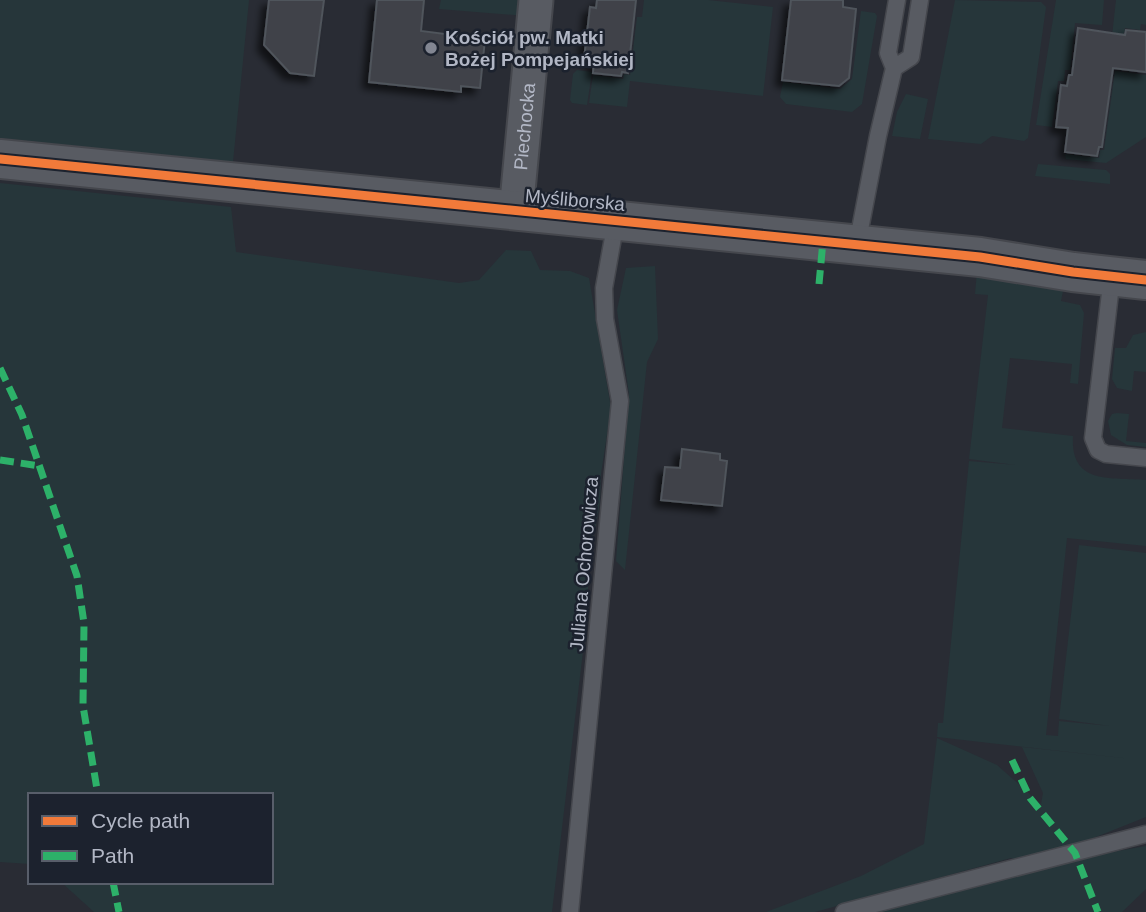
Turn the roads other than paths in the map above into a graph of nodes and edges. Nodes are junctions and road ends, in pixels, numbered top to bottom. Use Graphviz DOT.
graph roads {
  1 [pos="536,0"];
  2 [pos="897,0"];
  3 [pos="920,0"];
  4 [pos="894,68"];
  5 [pos="0,159"];
  6 [pos="516,212"];
  7 [pos="616,221"];
  8 [pos="857,245"];
  9 [pos="1129,278"];
  10 [pos="1146,458"];
  11 [pos="1146,834"];
  12 [pos="570,912"];
  13 [pos="845,912"];
  1 -- 6 [label="street, Piechocka"];
  2 -- 4 [label="lane"];
  3 -- 4 [label="lane"];
  4 -- 8 [label="lane"];
  5 -- 6 [label="street, Myśliborska"];
  6 -- 7 [label="street, Myśliborska"];
  7 -- 8 [label="street, Myśliborska"];
  7 -- 12 [label="lane, Juliana Ochorowicza"];
  8 -- 9 [label="street, Myśliborska"];
  9 -- 10 [label="lane"];
  11 -- 13 [label="lane"];
}
